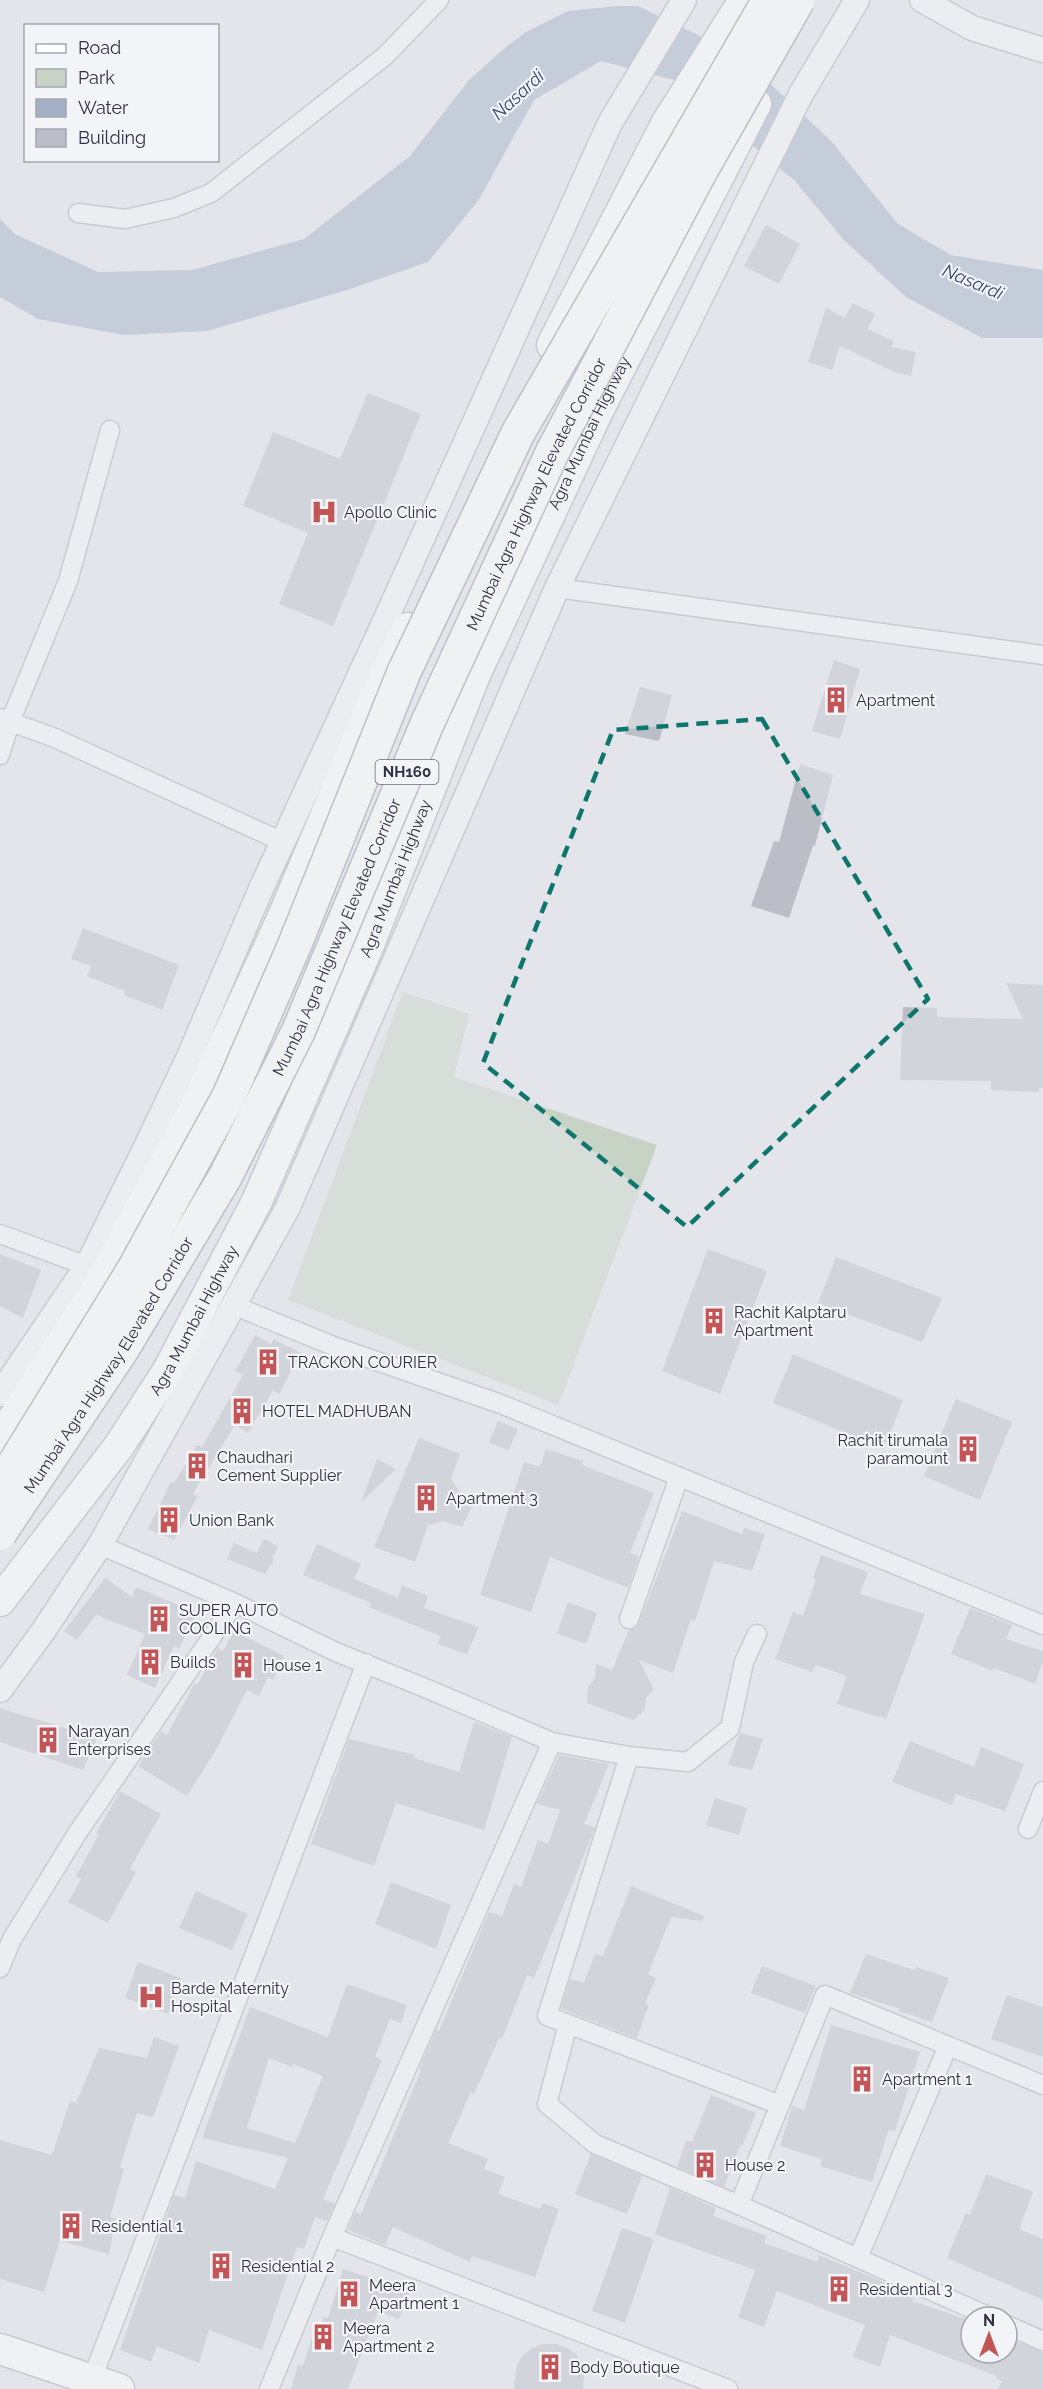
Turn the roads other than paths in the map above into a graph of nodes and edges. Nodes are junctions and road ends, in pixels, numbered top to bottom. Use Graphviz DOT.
graph roads {
  1 [pos="439,0"];
  2 [pos="684,0"];
  3 [pos="752,0"];
  4 [pos="798,0"];
  5 [pos="812,0"];
  6 [pos="857,0"];
  7 [pos="922,0"];
  8 [pos="1043,50"];
  9 [pos="78,213"];
  10 [pos="110,430"];
  11 [pos="557,588"];
  12 [pos="1043,655"];
  13 [pos="5,720"];
  14 [pos="0,755"];
  15 [pos="282,842"];
  16 [pos="241,1007"];
  17 [pos="326,1045"];
  18 [pos="0,1234"];
  19 [pos="87,1266"];
  20 [pos="234,1306"];
  21 [pos="0,1394"];
  22 [pos="0,1439"];
  23 [pos="680,1477"];
  24 [pos="0,1487"];
  25 [pos="0,1533"];
  26 [pos="100,1545"];
  27 [pos="0,1601"];
  28 [pos="234,1603"];
  29 [pos="629,1619"];
  30 [pos="1043,1625"];
  31 [pos="757,1634"];
  32 [pos="366,1664"];
  33 [pos="0,1690"];
  34 [pos="552,1742"];
  35 [pos="629,1756"];
  36 [pos="1043,1791"];
  37 [pos="1028,1829"];
  38 [pos="0,1968"];
  39 [pos="568,2024"];
  40 [pos="948,2046"];
  41 [pos="1043,2085"];
  42 [pos="780,2105"];
  43 [pos="739,2205"];
  44 [pos="332,2237"];
  45 [pos="858,2258"];
  46 [pos="963,2305"];
  47 [pos="1019,2330"];
  48 [pos="1043,2341"];
  49 [pos="0,2349"];
  50 [pos="92,2379"];
  51 [pos="119,2389"];
  52 [pos="269,2389"];
  53 [pos="728,2389"];
  1 -- 9 [label="street"];
  2 -- 15 [label="street"];
  3 -- 16 [label="main road"];
  3 -- 24 [label="highway, Mumbai Agra Highway Elevated Corridor / NH160, bridge"];
  4 -- 25 [label="highway, Mumbai Agra Highway Elevated Corridor / NH160, bridge"];
  5 -- 17 [label="main road, Agra Mumbai Highway"];
  6 -- 11 [label="street"];
  7 -- 8 [label="street"];
  10 -- 13 [label="street"];
  11 -- 12 [label="street"];
  11 -- 20 [label="street"];
  13 -- 14 [label="street"];
  13 -- 15 [label="street"];
  15 -- 19 [label="street"];
  16 -- 17 [label="main road"];
  16 -- 22 [label="main road"];
  17 -- 27 [label="main road, Agra Mumbai Highway"];
  18 -- 19 [label="street"];
  19 -- 21 [label="street"];
  20 -- 23 [label="street"];
  20 -- 26 [label="street"];
  23 -- 29 [label="street"];
  23 -- 30 [label="street"];
  26 -- 28 [label="street"];
  26 -- 33 [label="street"];
  28 -- 32 [label="street"];
  28 -- 38 [label="street"];
  31 -- 35 [label="street"];
  32 -- 34 [label="street"];
  32 -- 50 [label="street"];
  34 -- 35 [label="street"];
  34 -- 44 [label="street"];
  35 -- 39 [label="street"];
  36 -- 37 [label="street"];
  39 -- 42 [label="street"];
  39 -- 43 [label="street"];
  40 -- 41 [label="street"];
  40 -- 42 [label="street"];
  40 -- 45 [label="street"];
  42 -- 43 [label="street"];
  43 -- 45 [label="street"];
  44 -- 52 [label="street"];
  44 -- 53 [label="street"];
  45 -- 46 [label="street"];
  47 -- 48 [label="street"];
  49 -- 50 [label="main road"];
  50 -- 51 [label="main road"];
}
